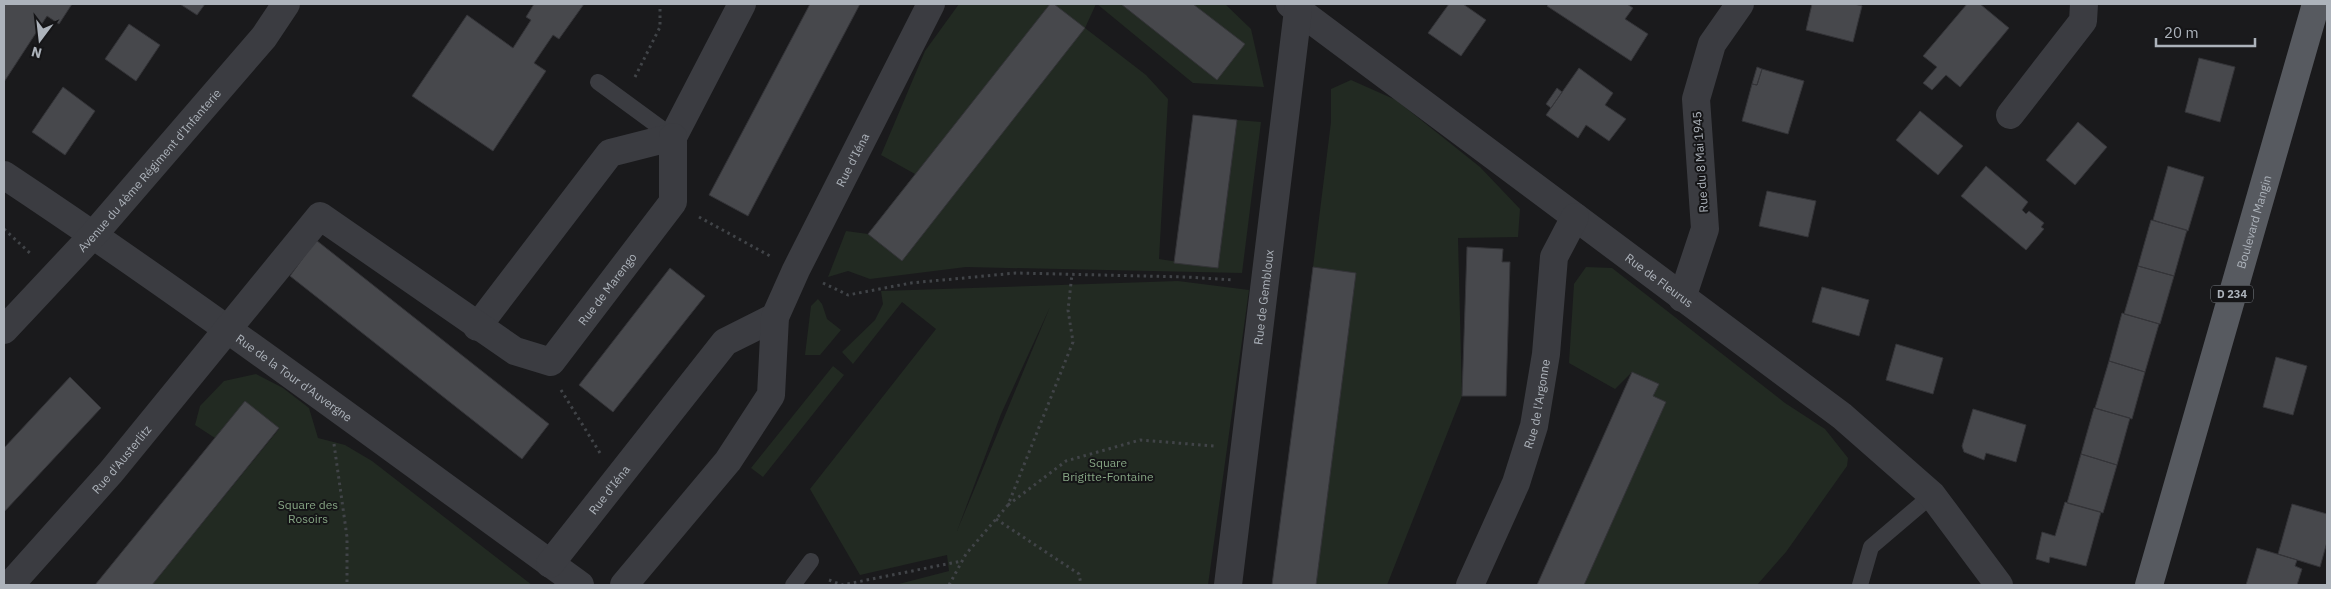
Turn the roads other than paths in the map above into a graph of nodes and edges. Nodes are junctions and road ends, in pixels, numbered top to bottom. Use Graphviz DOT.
graph roads {
  1 [pos="286,4"];
  2 [pos="742,4"];
  3 [pos="931,4"];
  4 [pos="1740,4"];
  5 [pos="2084,4"];
  6 [pos="2316,4"];
  7 [pos="1294,7"];
  8 [pos="598,82"];
  9 [pos="2010,115"];
  10 [pos="673,137"];
  11 [pos="4,175"];
  12 [pos="1575,217"];
  13 [pos="94,234"];
  14 [pos="1682,298"];
  15 [pos="775,317"];
  16 [pos="478,327"];
  17 [pos="227,329"];
  18 [pos="4,330"];
  19 [pos="1932,494"];
  20 [pos="550,564"];
  21 [pos="807,567"];
  22 [pos="10,585"];
  23 [pos="580,585"];
  24 [pos="624,585"];
  25 [pos="793,585"];
  26 [pos="1228,585"];
  27 [pos="1470,585"];
  28 [pos="1860,585"];
  29 [pos="1999,585"];
  30 [pos="2149,585"];
  1 -- 13 [label="street, Avenue du 4ème Régiment d'Infanterie"];
  2 -- 10 [label="street"];
  3 -- 15 [label="street, Rue d'Iéna"];
  4 -- 14 [label="street, Rue du 8 Mai 1945"];
  5 -- 9 [label="street"];
  6 -- 30 [label="main road, Boulevard Mangin / D 234"];
  7 -- 12 [label="street, Rue de Fleurus"];
  7 -- 26 [label="street, Rue de Gembloux"];
  8 -- 10 [label="lane"];
  10 -- 16 [label="street"];
  10 -- 16 [label="street, Rue de Marengo"];
  11 -- 13 [label="street, Rue de la Tour d'Auvergne"];
  12 -- 14 [label="street, Rue de Fleurus"];
  12 -- 27 [label="street, Rue de l'Argonne"];
  13 -- 17 [label="street, Rue de la Tour d'Auvergne"];
  13 -- 18 [label="street, Avenue du 4ème Régiment d'Infanterie"];
  14 -- 19 [label="street, Rue de Fleurus"];
  15 -- 20 [label="street, Rue d'Iéna"];
  15 -- 24 [label="street, Rue d'Iéna"];
  16 -- 17 [label="street"];
  17 -- 20 [label="street, Rue de la Tour d'Auvergne"];
  17 -- 22 [label="street, Rue d'Austerlitz"];
  19 -- 28 [label="lane"];
  19 -- 29 [label="street, Rue de Fleurus"];
  20 -- 23 [label="street, Rue de la Tour d'Auvergne"];
  21 -- 25 [label="lane"];
}
